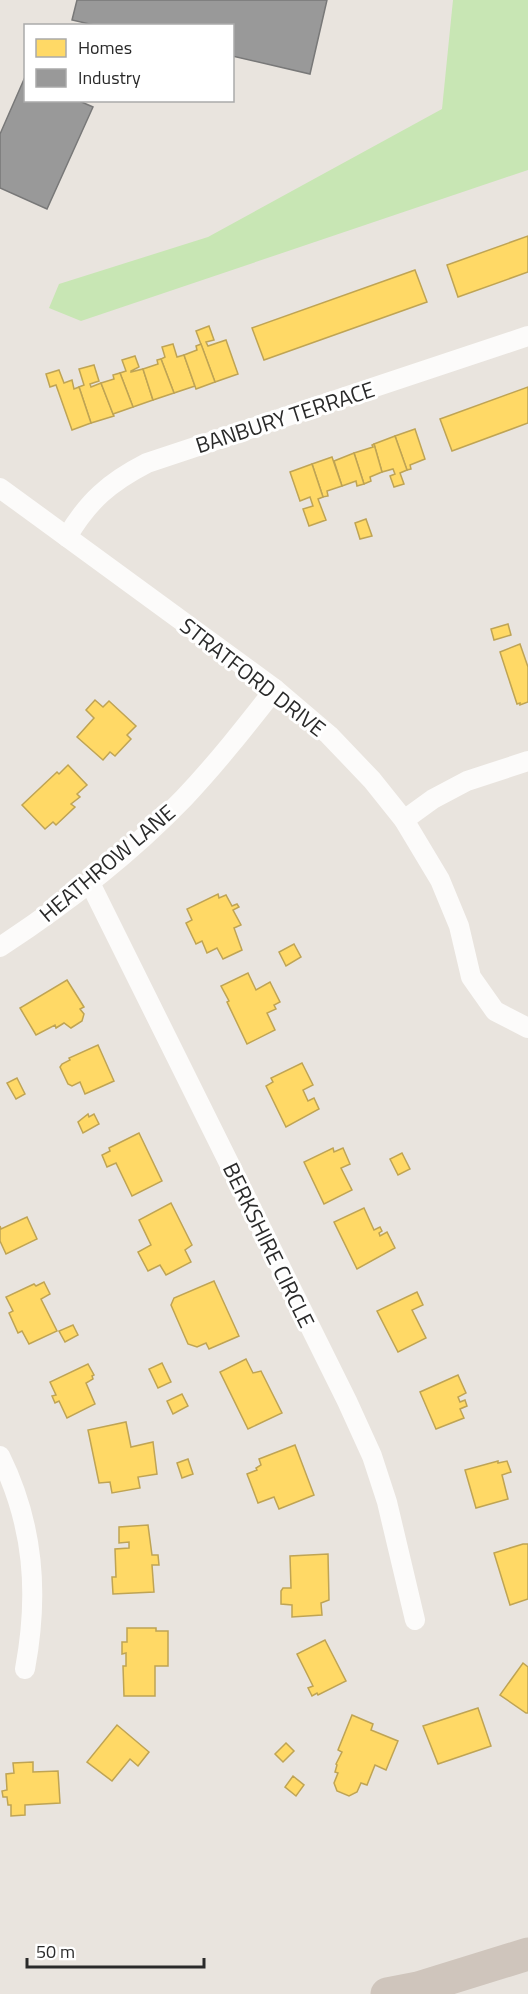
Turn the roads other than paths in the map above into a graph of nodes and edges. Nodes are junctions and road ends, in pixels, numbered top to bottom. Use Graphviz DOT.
graph roads {
  1 [pos="528,336"];
  2 [pos="0,488"];
  3 [pos="67,537"];
  4 [pos="275,689"];
  5 [pos="528,761"];
  6 [pos="404,820"];
  7 [pos="90,883"];
  8 [pos="0,946"];
  9 [pos="528,1028"];
  10 [pos="0,1456"];
  11 [pos="415,1620"];
  12 [pos="25,1669"];
  13 [pos="528,1954"];
  14 [pos="387,1994"];
  1 -- 3 [label="street, BANBURY TERRACE"];
  2 -- 3 [label="street, STRATFORD DRIVE"];
  3 -- 4 [label="street, STRATFORD DRIVE"];
  4 -- 6 [label="street, STRATFORD DRIVE"];
  4 -- 7 [label="street, HEATHROW LANE"];
  5 -- 6 [label="street"];
  6 -- 9 [label="street, STRATFORD DRIVE"];
  7 -- 8 [label="street, HEATHROW LANE"];
  7 -- 11 [label="street, BERKSHIRE CIRCLE"];
  10 -- 12 [label="street"];
  13 -- 14 [label="highway"];
}
